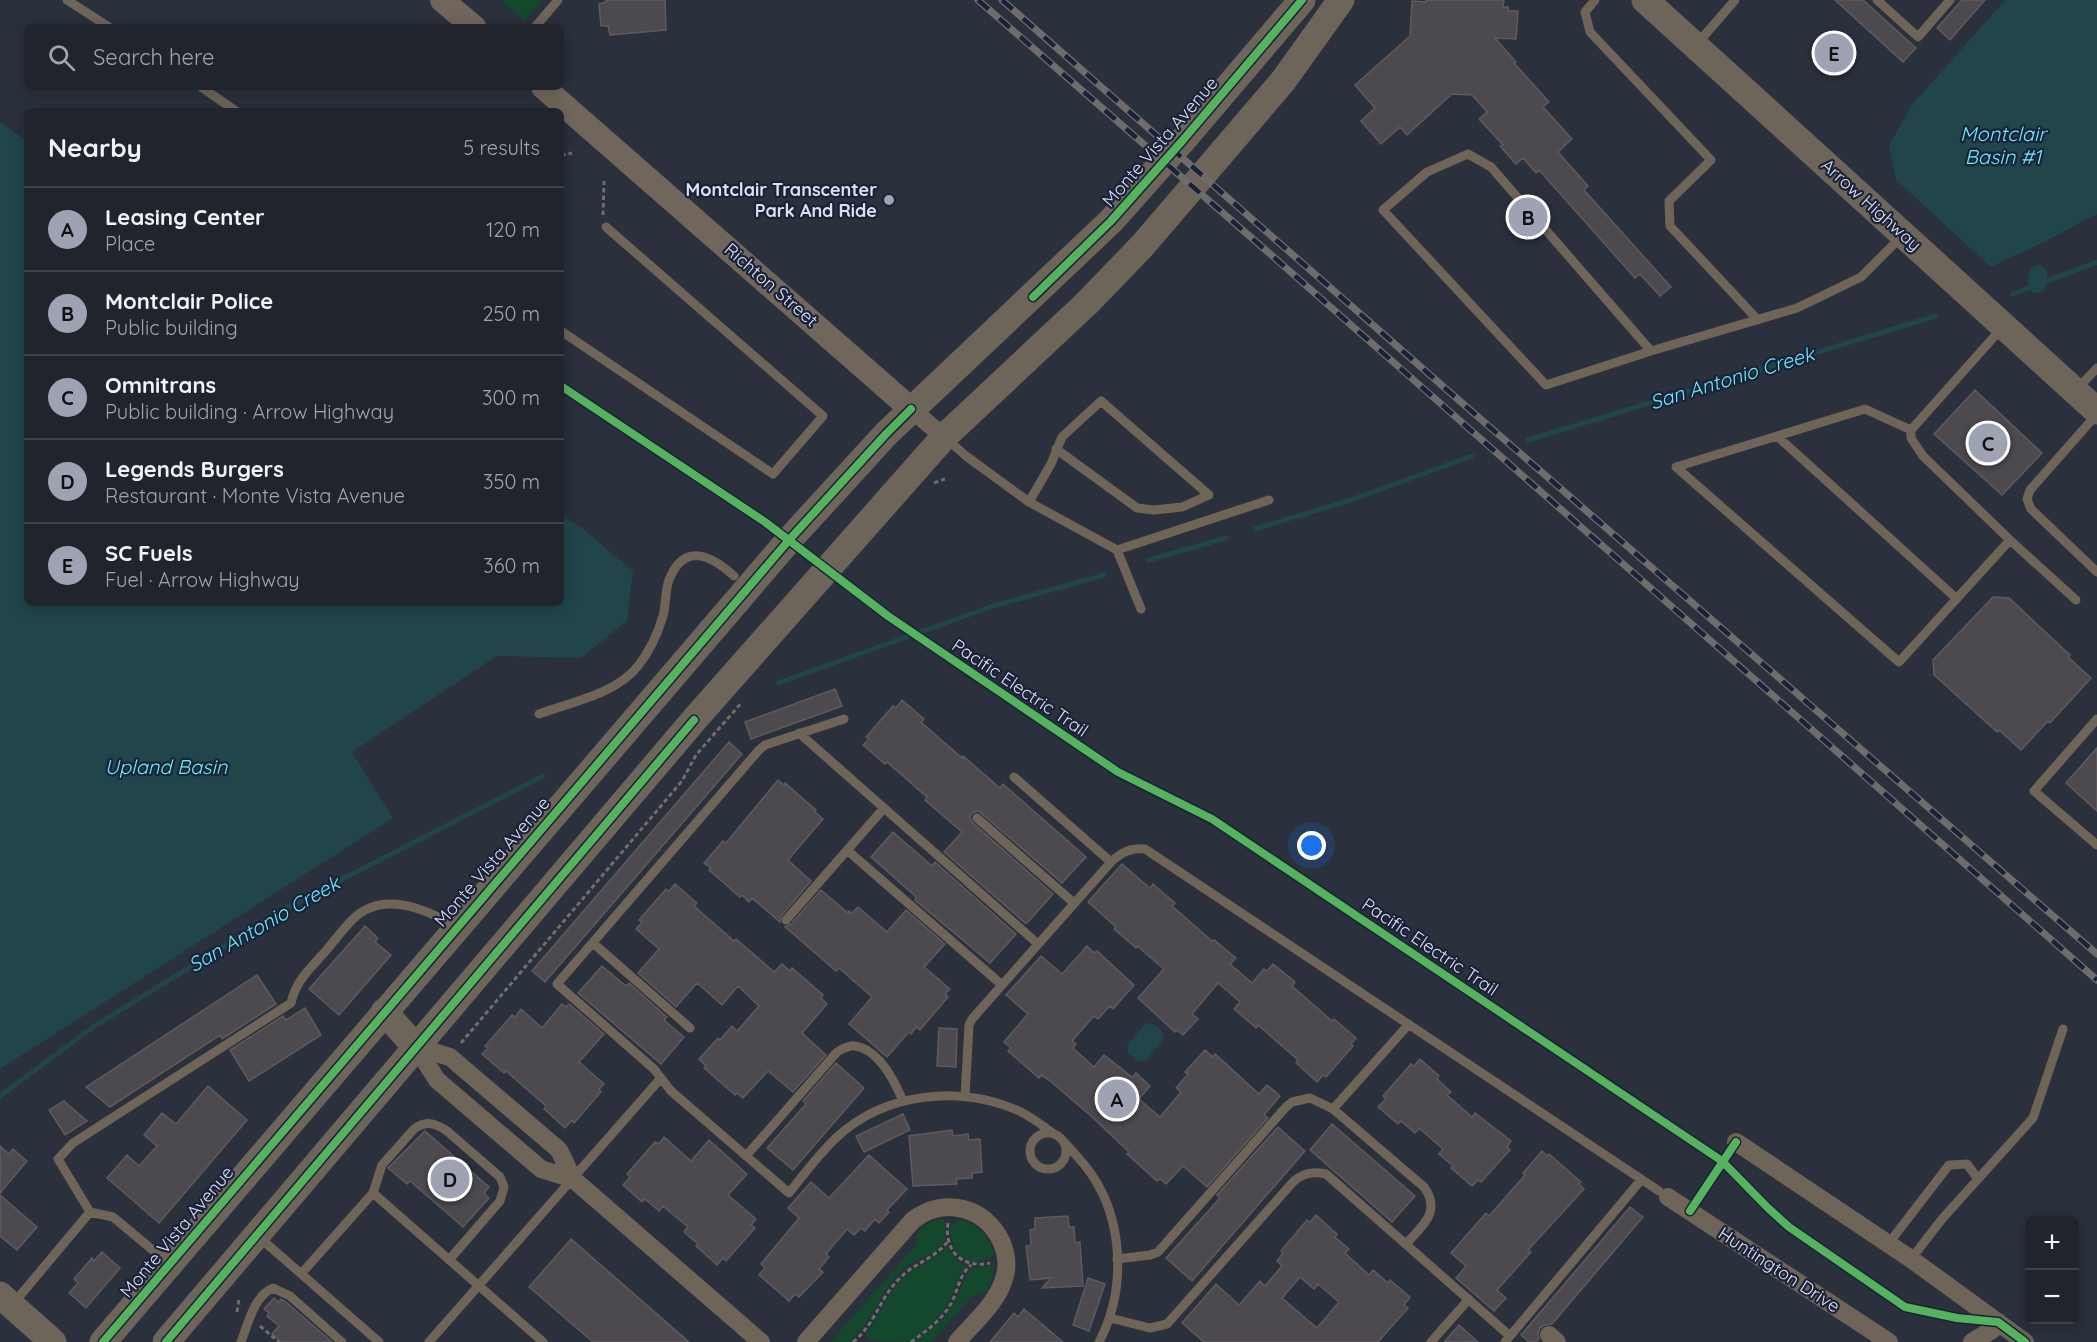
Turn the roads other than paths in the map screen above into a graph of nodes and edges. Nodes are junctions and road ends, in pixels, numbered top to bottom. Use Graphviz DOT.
graph roads {
  1 [pos="67,0"];
  2 [pos="442,0"];
  3 [pos="558,0"];
  4 [pos="1302,0"];
  5 [pos="1341,0"];
  6 [pos="1595,0"];
  7 [pos="1645,0"];
  8 [pos="1735,0"];
  9 [pos="1877,0"];
  10 [pos="1950,0"];
  11 [pos="104,24"];
  12 [pos="470,24"];
  13 [pos="538,24"];
  14 [pos="1695,46"];
  15 [pos="205,90"];
  16 [pos="546,90"];
  17 [pos="232,108"];
  18 [pos="606,227"];
  19 [pos="1904,235"];
  20 [pos="1758,320"];
  21 [pos="2004,326"];
  22 [pos="564,333"];
  23 [pos="1651,351"];
  24 [pos="2097,368"];
  25 [pos="2075,391"];
  26 [pos="911,409"];
  27 [pos="2097,412"];
  28 [pos="1911,430"];
  29 [pos="1777,436"];
  30 [pos="944,437"];
  31 [pos="1056,449"];
  32 [pos="1269,500"];
  33 [pos="1029,502"];
  34 [pos="2010,540"];
  35 [pos="1117,550"];
  36 [pos="2097,572"];
  37 [pos="734,576"];
  38 [pos="1957,599"];
  39 [pos="2076,600"];
  40 [pos="1141,609"];
  41 [pos="539,714"];
  42 [pos="844,719"];
  43 [pos="2097,719"];
  44 [pos="798,733"];
  45 [pos="1014,777"];
  46 [pos="884,808"];
  47 [pos="977,818"];
  48 [pos="2097,845"];
  49 [pos="847,850"];
  50 [pos="1111,862"];
  51 [pos="1074,903"];
  52 [pos="786,920"];
  53 [pos="457,926"];
  54 [pos="593,943"];
  55 [pos="1038,944"];
  56 [pos="1002,985"];
  57 [pos="384,1012"];
  58 [pos="1409,1024"];
  59 [pos="690,1028"];
  60 [pos="2063,1029"];
  61 [pos="416,1047"];
  62 [pos="661,1078"];
  63 [pos="964,1096"];
  64 [pos="903,1101"];
  65 [pos="1333,1109"];
  66 [pos="1054,1134"];
  67 [pos="1736,1142"];
  68 [pos="1065,1143"];
  69 [pos="746,1156"];
  70 [pos="573,1179"];
  71 [pos="1978,1179"];
  72 [pos="1641,1180"];
  73 [pos="373,1193"];
  74 [pos="1663,1194"];
  75 [pos="90,1212"];
  76 [pos="256,1235"];
  77 [pos="1889,1243"];
  78 [pos="1406,1244"];
  79 [pos="1911,1258"];
  80 [pos="1118,1259"];
  81 [pos="449,1260"];
  82 [pos="169,1264"];
  83 [pos="301,1274"];
  84 [pos="479,1286"];
  85 [pos="1469,1299"];
  86 [pos="6,1300"];
  87 [pos="1110,1318"];
  88 [pos="1998,1322"];
  89 [pos="1507,1339"];
  90 [pos="53,1342"];
  91 [pos="103,1342"];
  92 [pos="166,1342"];
  93 [pos="241,1342"];
  94 [pos="342,1342"];
  95 [pos="379,1342"];
  96 [pos="429,1342"];
  97 [pos="543,1342"];
  98 [pos="761,1342"];
  99 [pos="806,1342"];
  100 [pos="957,1342"];
  101 [pos="1099,1342"];
  102 [pos="1431,1342"];
  103 [pos="1889,1342"];
  104 [pos="1972,1342"];
  105 [pos="2025,1342"];
  1 -- 11 [label="lane"];
  2 -- 12 [label="street"];
  3 -- 13 [label="lane"];
  4 -- 26 [label="main road, Monte Vista Avenue"];
  5 -- 30 [label="main road"];
  6 -- 20 [label="lane"];
  7 -- 14 [label="main road, Arrow Highway"];
  8 -- 14 [label="lane"];
  9 -- 10 [label="lane"];
  14 -- 19 [label="main road, Arrow Highway"];
  15 -- 17 [label="lane"];
  16 -- 26 [label="street, Richton Street"];
  18 -- 22 [label="lane"];
  19 -- 20 [label="lane"];
  19 -- 21 [label="main road, Arrow Highway"];
  20 -- 23 [label="lane"];
  21 -- 25 [label="main road, Arrow Highway"];
  21 -- 28 [label="lane"];
  23 -- 23 [label="lane"];
  24 -- 25 [label="lane"];
  25 -- 27 [label="main road, Arrow Highway"];
  26 -- 30 [label="street, Richton Street"];
  26 -- 53 [label="main road, Monte Vista Avenue"];
  27 -- 36 [label="lane"];
  28 -- 29 [label="lane"];
  28 -- 34 [label="lane"];
  29 -- 38 [label="lane"];
  29 -- 38 [label="lane"];
  30 -- 33 [label="lane"];
  30 -- 61 [label="main road"];
  31 -- 31 [label="lane"];
  31 -- 33 [label="lane"];
  32 -- 35 [label="lane"];
  33 -- 35 [label="lane"];
  34 -- 38 [label="lane"];
  34 -- 39 [label="lane"];
  35 -- 40 [label="lane"];
  37 -- 41 [label="lane"];
  42 -- 44 [label="lane"];
  43 -- 48 [label="lane"];
  44 -- 46 [label="lane"];
  44 -- 54 [label="lane"];
  45 -- 50 [label="lane"];
  46 -- 49 [label="lane"];
  46 -- 55 [label="lane"];
  47 -- 51 [label="lane"];
  49 -- 52 [label="lane"];
  49 -- 56 [label="lane"];
  50 -- 51 [label="lane"];
  50 -- 58 [label="lane"];
  51 -- 55 [label="lane"];
  53 -- 57 [label="main road, Monte Vista Avenue"];
  53 -- 75 [label="lane"];
  54 -- 59 [label="lane"];
  54 -- 62 [label="lane"];
  55 -- 56 [label="lane"];
  56 -- 63 [label="lane"];
  57 -- 61 [label="main road"];
  57 -- 82 [label="main road, Monte Vista Avenue"];
  58 -- 65 [label="lane"];
  58 -- 72 [label="lane"];
  60 -- 71 [label="lane"];
  61 -- 70 [label="street"];
  61 -- 70 [label="street"];
  61 -- 76 [label="main road"];
  62 -- 69 [label="lane"];
  62 -- 70 [label="lane"];
  63 -- 64 [label="lane"];
  63 -- 66 [label="lane"];
  64 -- 69 [label="lane"];
  64 -- 69 [label="lane"];
  65 -- 78 [label="lane"];
  65 -- 80 [label="lane"];
  66 -- 68 [label="lane"];
  66 -- 68 [label="lane"];
  67 -- 77 [label="street"];
  68 -- 80 [label="lane"];
  70 -- 84 [label="lane"];
  70 -- 98 [label="street"];
  71 -- 77 [label="lane"];
  71 -- 79 [label="lane"];
  72 -- 74 [label="lane"];
  72 -- 89 [label="lane"];
  73 -- 81 [label="lane"];
  73 -- 81 [label="lane"];
  73 -- 83 [label="lane"];
  74 -- 103 [label="street, Huntington Drive"];
  75 -- 82 [label="lane"];
  75 -- 86 [label="lane"];
  76 -- 83 [label="lane"];
  76 -- 92 [label="main road"];
  77 -- 79 [label="street"];
  78 -- 85 [label="lane"];
  78 -- 87 [label="lane"];
  79 -- 88 [label="street"];
  80 -- 87 [label="lane"];
  81 -- 84 [label="lane"];
  82 -- 91 [label="main road, Monte Vista Avenue"];
  83 -- 95 [label="lane"];
  84 -- 96 [label="lane"];
  84 -- 97 [label="lane"];
  85 -- 89 [label="lane"];
  85 -- 102 [label="lane"];
  86 -- 90 [label="main road"];
  87 -- 101 [label="lane"];
  88 -- 104 [label="street"];
  88 -- 105 [label="street"];
  93 -- 94 [label="lane"];
  99 -- 100 [label="street"];
}
